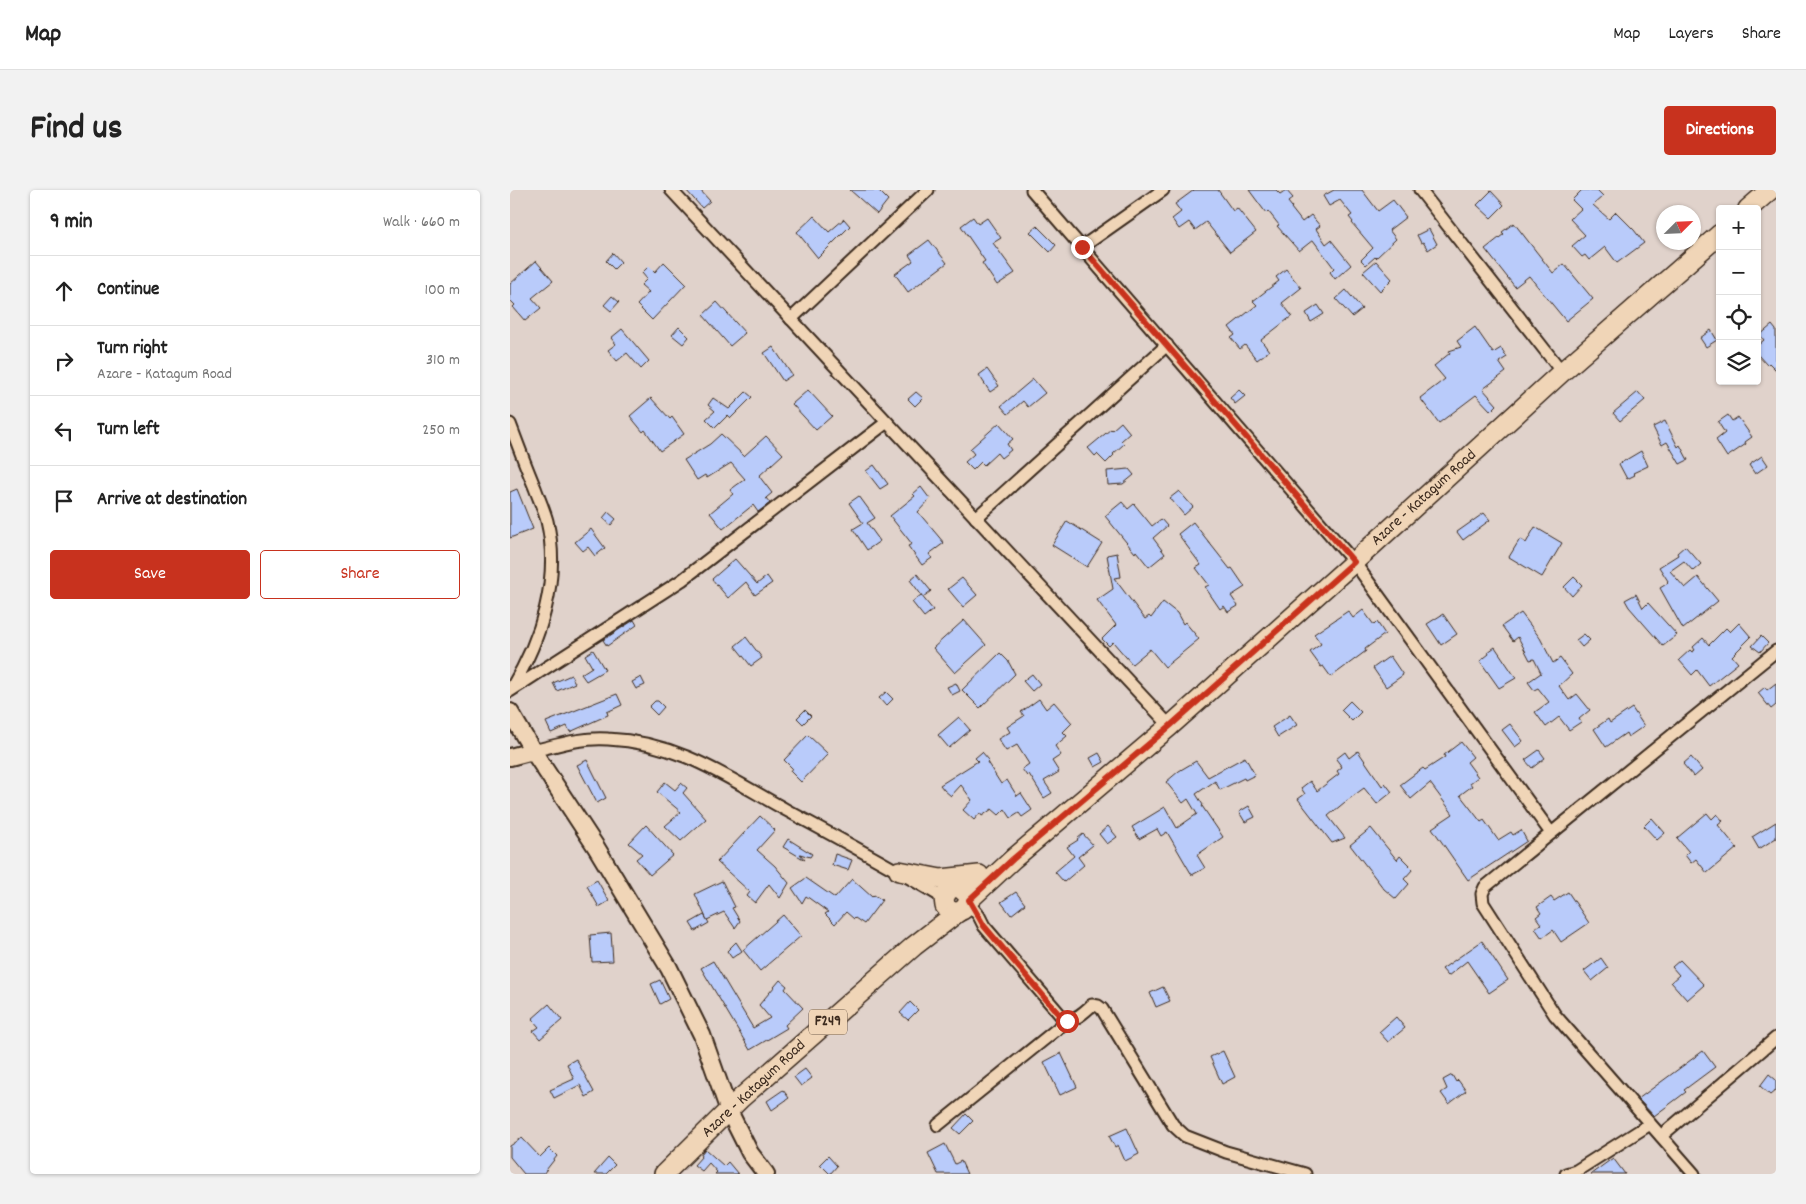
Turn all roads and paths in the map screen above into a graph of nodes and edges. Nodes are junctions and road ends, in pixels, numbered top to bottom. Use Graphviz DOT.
graph roads {
  1 [pos="670,190"];
  2 [pos="928,190"];
  3 [pos="1032,190"];
  4 [pos="1163,190"];
  5 [pos="1420,190"];
  6 [pos="1770,190"];
  7 [pos="1753,205"];
  8 [pos="1716,237"];
  9 [pos="1082,247"];
  10 [pos="791,319"];
  11 [pos="1167,345"];
  12 [pos="1562,372"];
  13 [pos="887,422"];
  14 [pos="510,424"];
  15 [pos="976,518"];
  16 [pos="1354,562"];
  17 [pos="1776,651"];
  18 [pos="510,690"];
  19 [pos="511,716"];
  20 [pos="1170,726"];
  21 [pos="533,751"];
  22 [pos="510,757"];
  23 [pos="1551,833"];
  24 [pos="1013,859"];
  25 [pos="898,871"];
  26 [pos="979,875"];
  27 [pos="957,902"];
  28 [pos="1067,1021"];
  29 [pos="1776,1038"];
  30 [pos="729,1111"];
  31 [pos="1650,1124"];
  32 [pos="938,1125"];
  33 [pos="1661,1136"];
  34 [pos="664,1174"];
  35 [pos="766,1174"];
  36 [pos="1305,1174"];
  37 [pos="1566,1174"];
  38 [pos="1694,1174"];
  1 -- 10 [label="street"];
  2 -- 10 [label="street"];
  3 -- 9 [label="street"];
  4 -- 9 [label="street"];
  5 -- 12 [label="street"];
  6 -- 7 [label="main road"];
  8 -- 12 [label="main road, Azare - Katagum Road / F249"];
  9 -- 11 [label="street"];
  10 -- 13 [label="street"];
  11 -- 15 [label="street"];
  11 -- 16 [label="street"];
  12 -- 16 [label="main road, Azare - Katagum Road / F249"];
  13 -- 15 [label="street"];
  13 -- 18 [label="street"];
  14 -- 18 [label="street"];
  15 -- 20 [label="street"];
  16 -- 20 [label="main road, Azare - Katagum Road / F249"];
  16 -- 23 [label="street"];
  17 -- 23 [label="street"];
  19 -- 21 [label="street"];
  20 -- 24 [label="main road, Azare - Katagum Road / F249"];
  21 -- 22 [label="street"];
  21 -- 25 [label="street"];
  21 -- 30 [label="street"];
  23 -- 31 [label="street"];
  24 -- 26 [label="main road, Azare - Katagum Road / F249"];
  24 -- 27 [label="main road, Azare - Katagum Road / F249"];
  25 -- 26 [label="main road"];
  25 -- 27 [label="street"];
  26 -- 27 [label="main road, Azare - Katagum Road / F249"];
  27 -- 28 [label="street"];
  27 -- 30 [label="main road, Azare - Katagum Road / F249"];
  28 -- 32 [label="street"];
  28 -- 36 [label="street"];
  29 -- 33 [label="street"];
  30 -- 34 [label="main road, Azare - Katagum Road / F249"];
  30 -- 35 [label="street"];
  31 -- 33 [label="street"];
  31 -- 37 [label="street"];
  33 -- 38 [label="street"];
}
